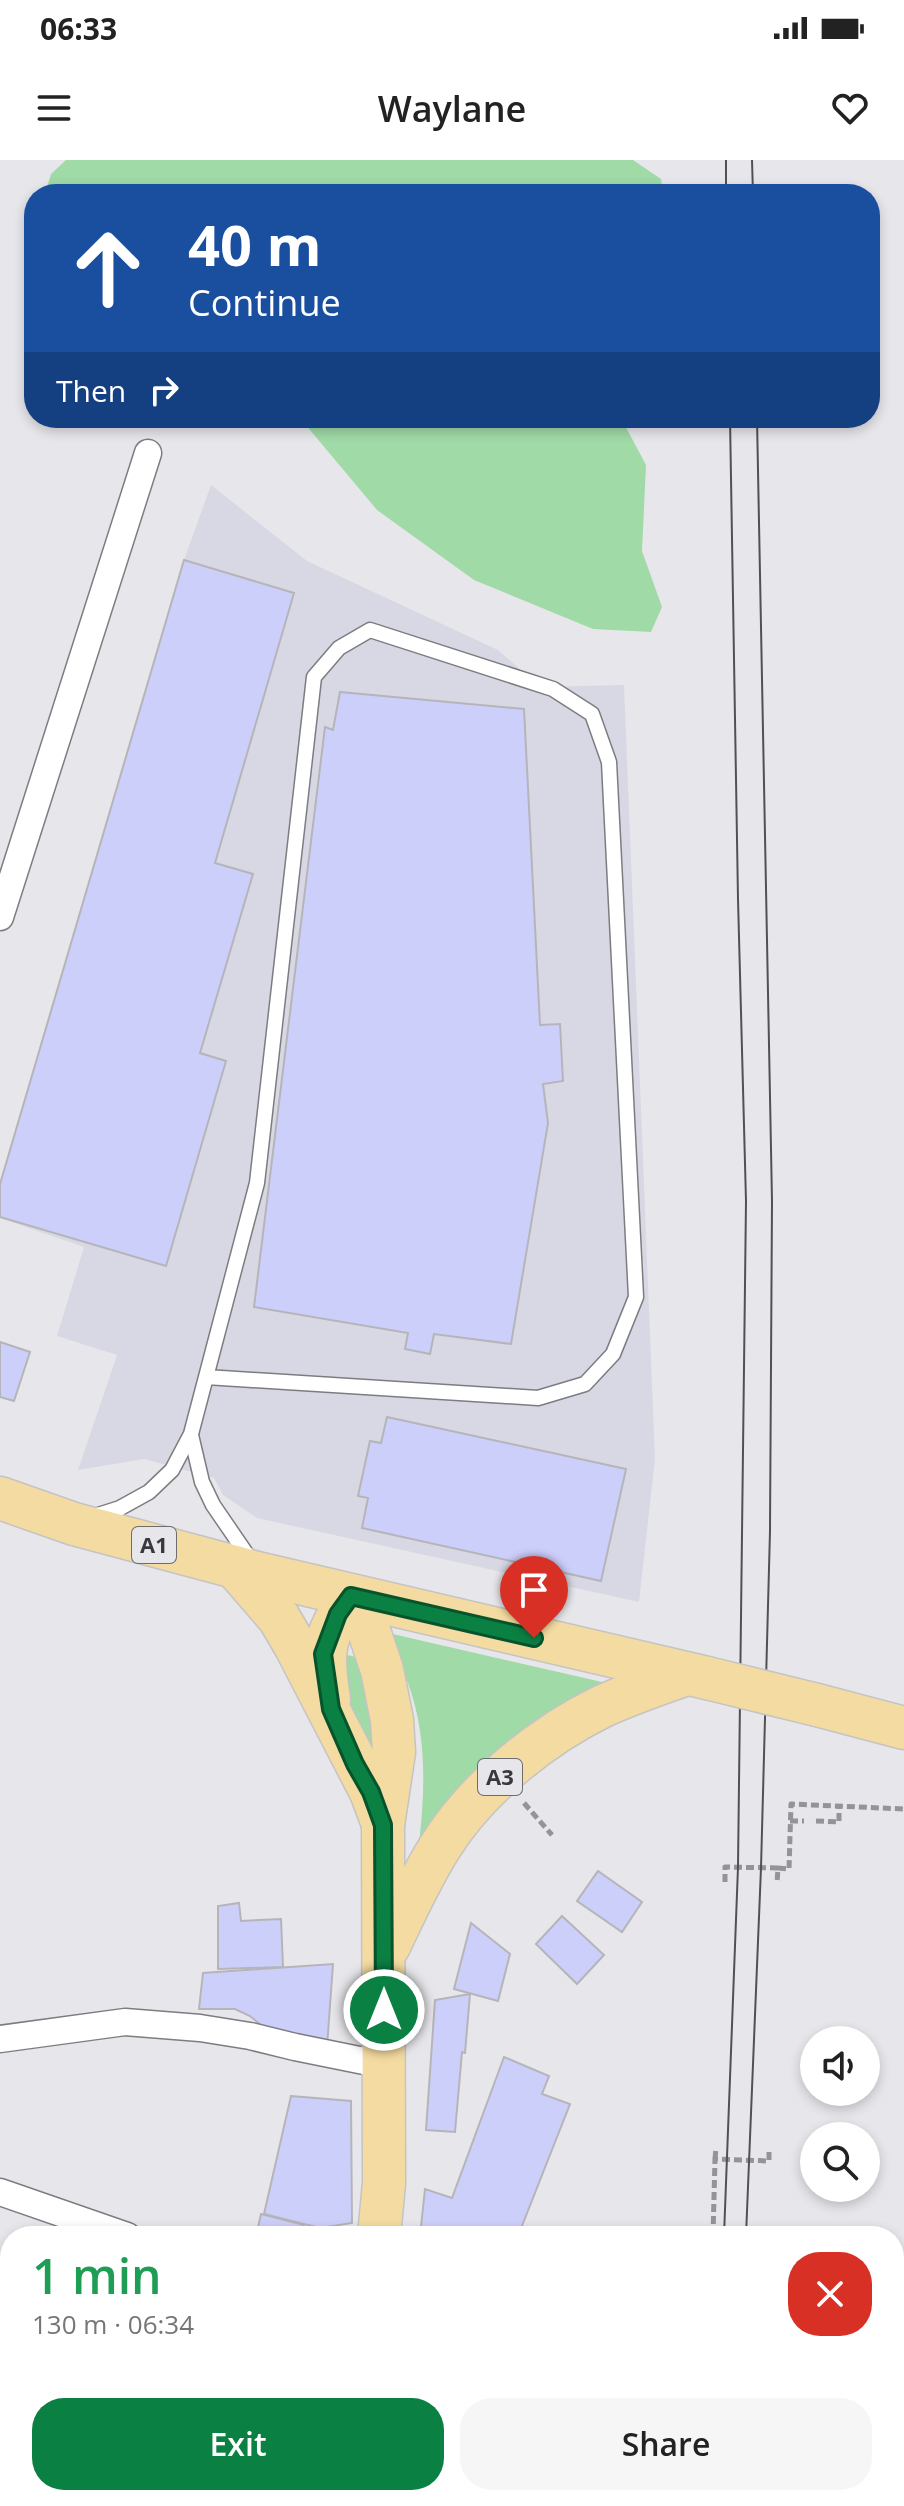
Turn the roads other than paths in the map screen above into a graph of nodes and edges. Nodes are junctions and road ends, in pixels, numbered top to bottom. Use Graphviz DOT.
graph roads {
  1 [pos="148,453"];
  2 [pos="0,917"];
  3 [pos="206,1377"];
  4 [pos="191,1434"];
  5 [pos="0,1498"];
  6 [pos="74,1524"];
  7 [pos="248,1570"];
  8 [pos="351,1596"];
  9 [pos="697,1676"];
  10 [pos="331,1709"];
  11 [pos="904,1728"];
  12 [pos="383,1825"];
  13 [pos="384,1956"];
  14 [pos="0,2039"];
  15 [pos="384,2065"];
  16 [pos="0,2192"];
  17 [pos="98,2226"];
  18 [pos="380,2226"];
  1 -- 2 [label="street"];
  3 -- 3 [label="lane"];
  3 -- 4 [label="lane"];
  4 -- 6 [label="lane"];
  4 -- 7 [label="lane"];
  5 -- 6 [label="main road, A1"];
  6 -- 7 [label="main road, A1"];
  7 -- 8 [label="main road, A1"];
  7 -- 10 [label="main road, A3"];
  8 -- 9 [label="main road, A1"];
  8 -- 10 [label="main road, A3"];
  8 -- 12 [label="main road, A3"];
  9 -- 11 [label="main road, A1, bridge"];
  9 -- 13 [label="main road, A3"];
  10 -- 12 [label="main road, A3"];
  12 -- 13 [label="main road, A3"];
  13 -- 15 [label="main road, A3"];
  14 -- 15 [label="street"];
  15 -- 18 [label="main road, A3"];
  16 -- 17 [label="street"];
}
